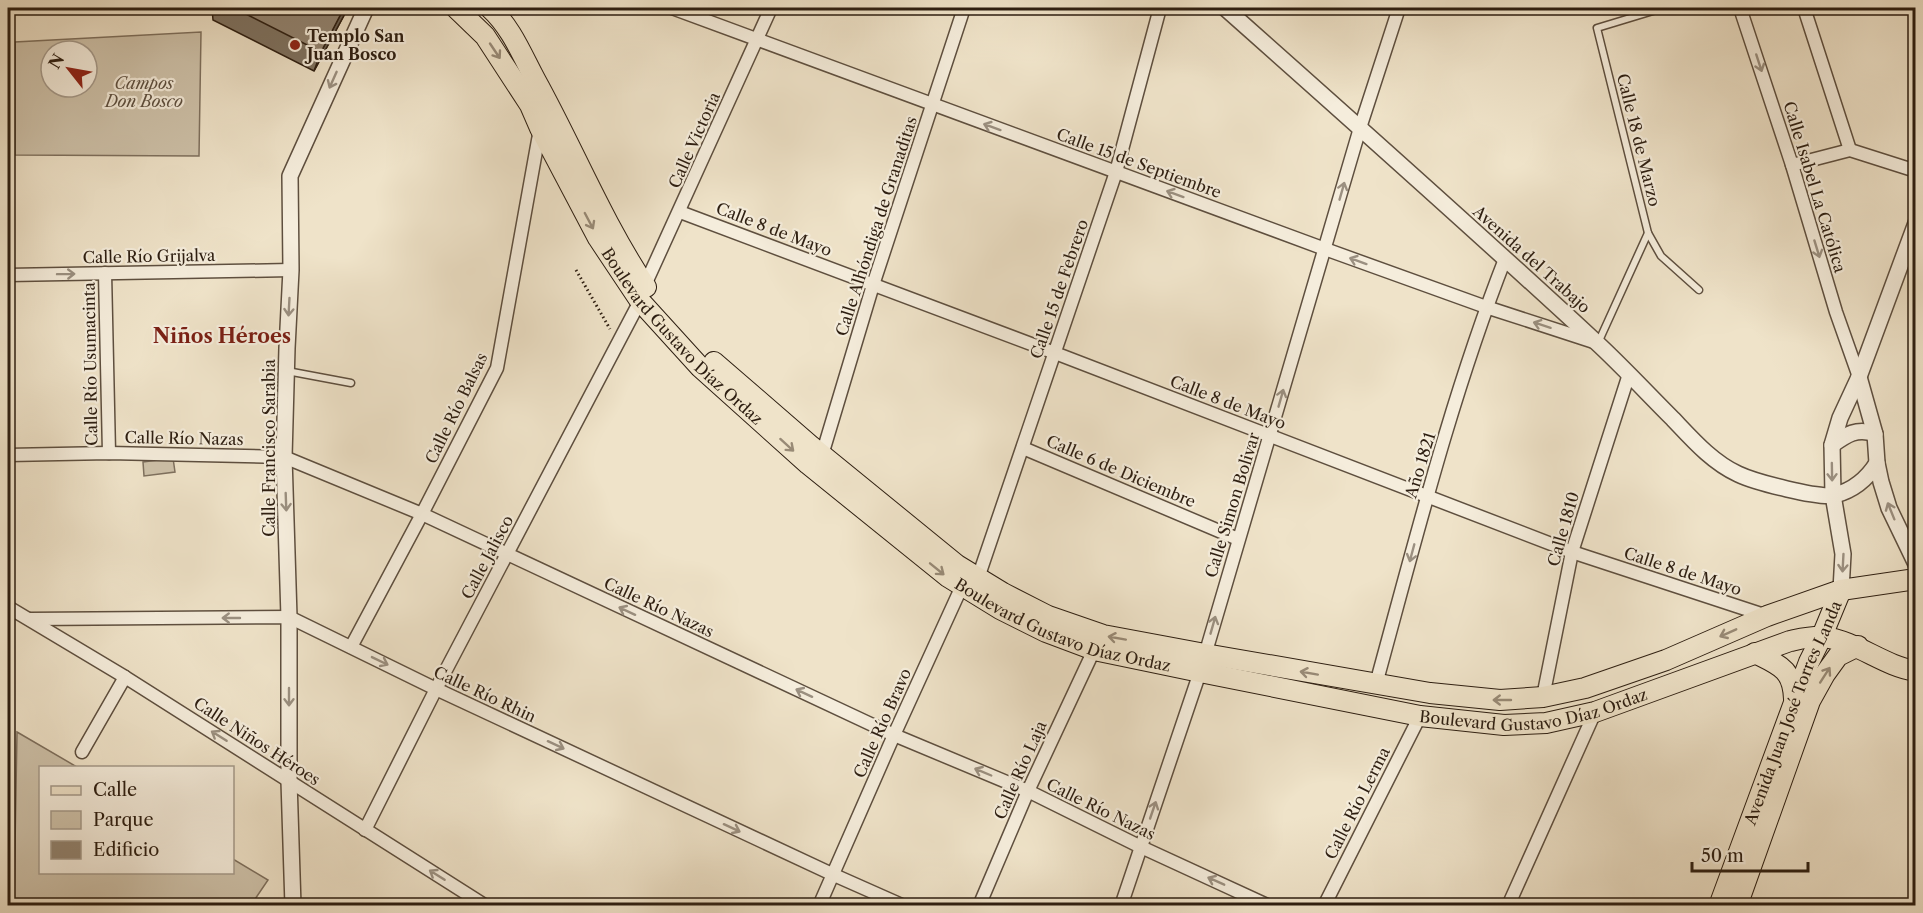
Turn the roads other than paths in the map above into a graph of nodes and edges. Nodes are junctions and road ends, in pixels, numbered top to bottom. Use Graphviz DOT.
graph roads {
  1 [pos="366,8"];
  2 [pos="456,8"];
  3 [pos="672,8"];
  4 [pos="771,8"];
  5 [pos="964,8"];
  6 [pos="1160,8"];
  7 [pos="1225,8"];
  8 [pos="1399,8"];
  9 [pos="1663,8"];
  10 [pos="1740,8"];
  11 [pos="1804,8"];
  12 [pos="497,12"];
  13 [pos="757,40"];
  14 [pos="932,105"];
  15 [pos="540,128"];
  16 [pos="1360,128"];
  17 [pos="1850,150"];
  18 [pos="1792,165"];
  19 [pos="1916,171"];
  20 [pos="1116,172"];
  21 [pos="680,212"];
  22 [pos="1916,223"];
  23 [pos="1648,233"];
  24 [pos="1325,249"];
  25 [pos="1505,259"];
  26 [pos="291,270"];
  27 [pos="105,273"];
  28 [pos="8,275"];
  29 [pos="873,285"];
  30 [pos="1700,290"];
  31 [pos="643,293"];
  32 [pos="1486,307"];
  33 [pos="1598,343"];
  34 [pos="1055,353"];
  35 [pos="286,371"];
  36 [pos="1629,374"];
  37 [pos="1859,376"];
  38 [pos="351,383"];
  39 [pos="1875,434"];
  40 [pos="1270,436"];
  41 [pos="1832,445"];
  42 [pos="1023,448"];
  43 [pos="109,453"];
  44 [pos="822,455"];
  45 [pos="8,456"];
  46 [pos="284,457"];
  47 [pos="1876,463"];
  48 [pos="1833,495"];
  49 [pos="1427,497"];
  50 [pos="422,514"];
  51 [pos="1238,539"];
  52 [pos="1572,552"];
  53 [pos="507,555"];
  54 [pos="1916,564"];
  55 [pos="1916,581"];
  56 [pos="970,582"];
  57 [pos="1841,590"];
  58 [pos="8,607"];
  59 [pos="1767,616"];
  60 [pos="289,617"];
  61 [pos="30,620"];
  62 [pos="1822,636"];
  63 [pos="1858,646"];
  64 [pos="351,647"];
  65 [pos="1094,650"];
  66 [pos="1755,653"];
  67 [pos="1203,663"];
  68 [pos="1916,671"];
  69 [pos="125,677"];
  70 [pos="1376,684"];
  71 [pos="436,689"];
  72 [pos="1543,697"];
  73 [pos="1794,702"];
  74 [pos="1595,712"];
  75 [pos="1419,716"];
  76 [pos="894,735"];
  77 [pos="82,752"];
  78 [pos="289,781"];
  79 [pos="1028,791"];
  80 [pos="365,830"];
  81 [pos="1141,847"];
  82 [pos="834,875"];
  83 [pos="292,906"];
  84 [pos="486,906"];
  85 [pos="819,906"];
  86 [pos="904,906"];
  87 [pos="979,906"];
  88 [pos="1121,906"];
  89 [pos="1269,906"];
  90 [pos="1324,906"];
  91 [pos="1508,906"];
  92 [pos="1719,906"];
  93 [pos="1737,906"];
  1 -- 26 [label="street, Calle Francisco Sarabia, one-way"];
  2 -- 15 [label="main road, Boulevard Gustavo Díaz Ordaz, one-way"];
  3 -- 13 [label="street, Calle 15 de Septiembre"];
  4 -- 13 [label="street, Calle Victoria"];
  5 -- 14 [label="street, Calle Alhóndiga de Granaditas"];
  6 -- 20 [label="street, Calle 15 de Febrero"];
  7 -- 16 [label="street, Avenida del Trabajo"];
  8 -- 16 [label="street, Calle Simon Bolivar"];
  9 -- 23 [label="lane, Calle 18 de Marzo"];
  10 -- 18 [label="street, Calle Isabel La Católica, one-way"];
  11 -- 17 [label="street"];
  12 -- 31 [label="main road, Boulevard Gustavo Díaz Ordaz"];
  13 -- 14 [label="street, Calle 15 de Septiembre"];
  13 -- 21 [label="street, Calle Victoria"];
  20 -- 14 [label="street, Calle 15 de Septiembre, one-way"];
  14 -- 29 [label="street, Calle Alhóndiga de Granaditas"];
  15 -- 31 [label="main road, Boulevard Gustavo Díaz Ordaz, one-way"];
  15 -- 50 [label="street, Calle Río Balsas"];
  24 -- 16 [label="street, Calle Simon Bolivar, one-way"];
  16 -- 25 [label="street, Avenida del Trabajo"];
  17 -- 18 [label="street"];
  17 -- 19 [label="street"];
  18 -- 37 [label="street, Calle Isabel La Católica, one-way"];
  24 -- 20 [label="street, Calle 15 de Septiembre, one-way"];
  20 -- 34 [label="street, Calle 15 de Febrero"];
  21 -- 29 [label="street, Calle 8 de Mayo"];
  21 -- 31 [label="street, Calle Victoria"];
  22 -- 37 [label="street, Avenida Juan José Torres Landa"];
  23 -- 30 [label="lane, Calle 18 de Marzo"];
  23 -- 33 [label="lane"];
  32 -- 24 [label="street, Calle 15 de Septiembre, one-way"];
  40 -- 24 [label="street, Calle Simon Bolivar, one-way"];
  25 -- 32 [label="street, Año 1821"];
  25 -- 33 [label="street, Avenida del Trabajo"];
  26 -- 27 [label="street, Calle Río Grijalva"];
  26 -- 35 [label="street, Calle Francisco Sarabia, one-way"];
  28 -- 27 [label="street, Calle Río Grijalva, one-way"];
  27 -- 43 [label="street, Calle Río Usumacinta"];
  29 -- 34 [label="street, Calle 8 de Mayo"];
  29 -- 44 [label="street, Calle Alhóndiga de Granaditas"];
  31 -- 44 [label="main road, Boulevard Gustavo Díaz Ordaz"];
  31 -- 53 [label="street, Calle Jalisco"];
  31 -- 56 [label="main road, Boulevard Gustavo Díaz Ordaz, one-way"];
  33 -- 32 [label="street, Calle 15 de Septiembre, one-way"];
  32 -- 49 [label="street, Año 1821"];
  33 -- 36 [label="street, Avenida del Trabajo"];
  34 -- 40 [label="street, Calle 8 de Mayo"];
  34 -- 42 [label="street, Calle 15 de Febrero"];
  35 -- 38 [label="lane"];
  35 -- 46 [label="street, Calle Francisco Sarabia"];
  36 -- 48 [label="street, Avenida del Trabajo"];
  36 -- 52 [label="street, Calle 1810"];
  37 -- 39 [label="street"];
  37 -- 41 [label="street, Avenida Juan José Torres Landa"];
  39 -- 41 [label="street"];
  39 -- 47 [label="street"];
  40 -- 49 [label="street, Calle 8 de Mayo"];
  40 -- 51 [label="street, Calle Simon Bolivar"];
  41 -- 48 [label="street, Avenida Juan José Torres Landa, one-way"];
  42 -- 51 [label="street, Calle 6 de Diciembre"];
  42 -- 56 [label="street, Calle 15 de Febrero"];
  43 -- 45 [label="street, Calle Río Nazas"];
  43 -- 46 [label="street, Calle Río Nazas"];
  44 -- 56 [label="main road, Boulevard Gustavo Díaz Ordaz"];
  46 -- 50 [label="street, Calle Río Nazas"];
  46 -- 60 [label="street, Calle Francisco Sarabia, one-way"];
  47 -- 48 [label="street"];
  54 -- 47 [label="street, one-way"];
  48 -- 57 [label="street, Avenida Juan José Torres Landa, one-way"];
  49 -- 52 [label="street, Calle 8 de Mayo"];
  49 -- 70 [label="street, Año 1821, one-way"];
  50 -- 53 [label="street, Calle Río Nazas"];
  50 -- 64 [label="street, Calle Río Balsas"];
  67 -- 51 [label="street, Calle Simon Bolivar, one-way"];
  52 -- 59 [label="street, Calle 8 de Mayo"];
  52 -- 72 [label="street, Calle 1810"];
  53 -- 71 [label="street, Calle Jalisco"];
  76 -- 53 [label="street, Calle Río Nazas, one-way"];
  55 -- 57 [label="main road, Boulevard Gustavo Díaz Ordaz"];
  56 -- 65 [label="main road, Boulevard Gustavo Díaz Ordaz"];
  67 -- 56 [label="main road, Boulevard Gustavo Díaz Ordaz, one-way"];
  56 -- 76 [label="street, Calle Río Bravo"];
  57 -- 59 [label="main road, Boulevard Gustavo Díaz Ordaz"];
  57 -- 62 [label="main road, Avenida Juan José Torres Landa"];
  58 -- 61 [label="street, Calle Niños Héroes"];
  59 -- 72 [label="main road, Boulevard Gustavo Díaz Ordaz, one-way"];
  60 -- 61 [label="street, Calle Río Rhin, one-way"];
  60 -- 64 [label="street, Calle Río Rhin"];
  60 -- 78 [label="street, Calle Francisco Sarabia, one-way"];
  61 -- 69 [label="street, Calle Niños Héroes"];
  62 -- 63 [label="main road, Boulevard Gustavo Díaz Ordaz"];
  62 -- 66 [label="main road, Boulevard Gustavo Díaz Ordaz"];
  62 -- 73 [label="main road, Avenida Juan José Torres Landa"];
  63 -- 68 [label="main road, Boulevard Gustavo Díaz Ordaz"];
  93 -- 63 [label="main road, Avenida Juan José Torres Landa, one-way"];
  64 -- 71 [label="street, Calle Río Rhin, one-way"];
  65 -- 67 [label="main road, Boulevard Gustavo Díaz Ordaz"];
  65 -- 79 [label="street, Calle Río Laja"];
  66 -- 73 [label="main road"];
  66 -- 74 [label="main road, Boulevard Gustavo Díaz Ordaz"];
  70 -- 67 [label="main road, Boulevard Gustavo Díaz Ordaz, one-way"];
  67 -- 75 [label="main road, Boulevard Gustavo Díaz Ordaz"];
  81 -- 67 [label="street, Calle Simon Bolivar, one-way"];
  69 -- 77 [label="street"];
  78 -- 69 [label="street, Calle Niños Héroes, one-way"];
  72 -- 70 [label="main road, Boulevard Gustavo Díaz Ordaz, one-way"];
  71 -- 80 [label="street, Calle Jalisco"];
  71 -- 82 [label="street, Calle Río Rhin, one-way"];
  73 -- 92 [label="main road, Avenida Juan José Torres Landa"];
  74 -- 75 [label="main road, Boulevard Gustavo Díaz Ordaz"];
  74 -- 91 [label="street"];
  75 -- 90 [label="street, Calle Río Lerma"];
  79 -- 76 [label="street, Calle Río Nazas, one-way"];
  76 -- 82 [label="street, Calle Río Bravo"];
  78 -- 80 [label="street, Calle Niños Héroes"];
  78 -- 83 [label="street, Calle Francisco Sarabia"];
  79 -- 81 [label="street, Calle Río Nazas"];
  79 -- 87 [label="street, Calle Río Laja"];
  84 -- 80 [label="street, Calle Niños Héroes, one-way"];
  81 -- 88 [label="street, Calle Simon Bolivar"];
  89 -- 81 [label="street, Calle Río Nazas, one-way"];
  82 -- 85 [label="street, Calle Río Bravo"];
  82 -- 86 [label="street, Calle Río Rhin"];
}
